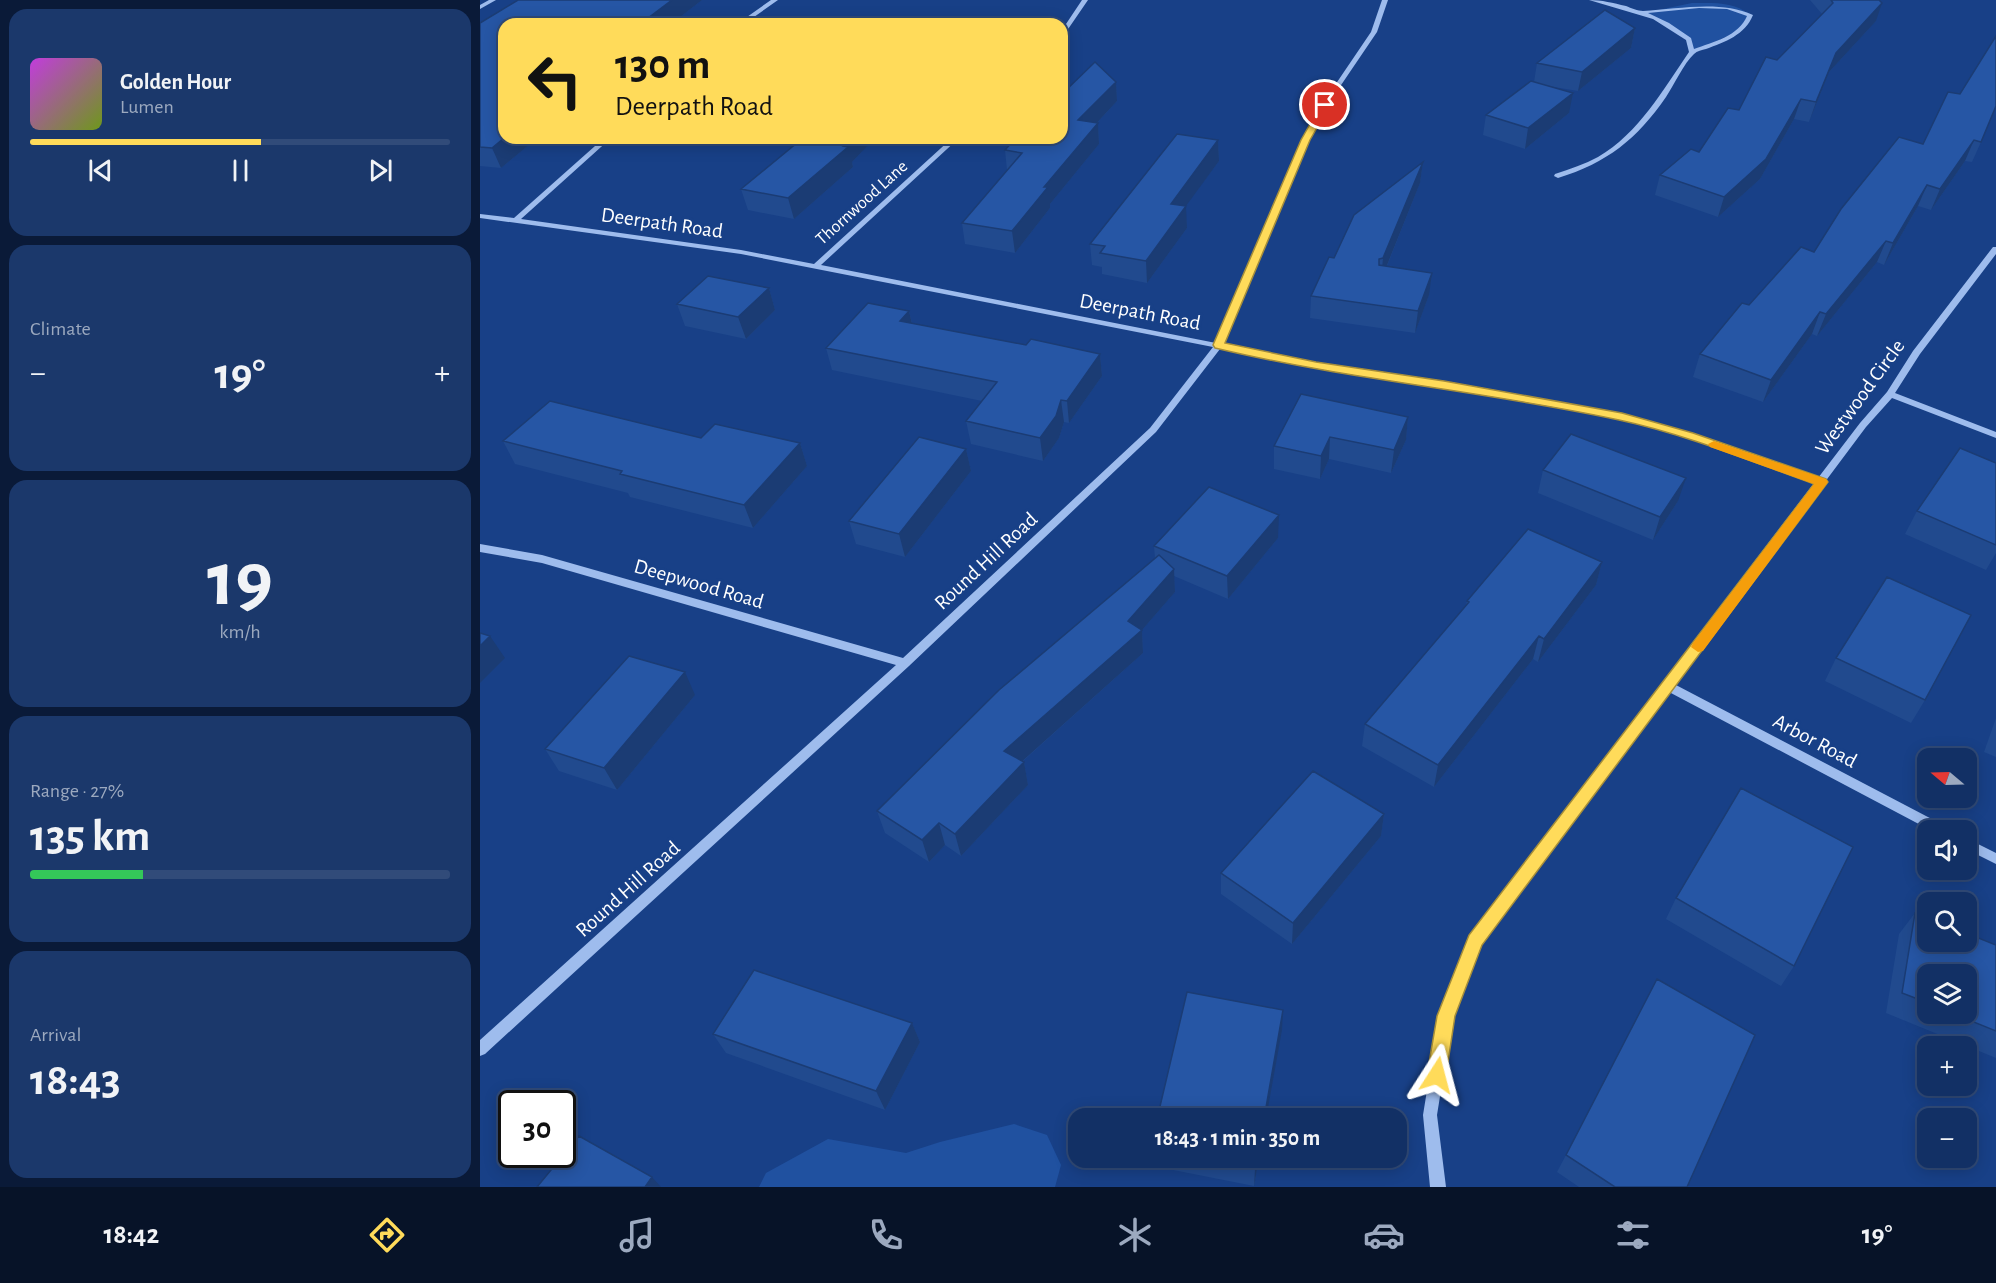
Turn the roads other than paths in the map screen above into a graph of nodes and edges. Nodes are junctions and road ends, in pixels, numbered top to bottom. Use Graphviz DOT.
graph roads {
  1 [pos="493,0"];
  2 [pos="775,0"];
  3 [pos="1085,0"];
  4 [pos="1385,0"];
  5 [pos="1592,0"];
  6 [pos="480,7"];
  7 [pos="1644,12"];
  8 [pos="749,18"];
  9 [pos="1068,25"];
  10 [pos="1692,52"];
  11 [pos="601,144"];
  12 [pos="949,144"];
  13 [pos="1558,176"];
  14 [pos="480,216"];
  15 [pos="515,221"];
  16 [pos="1996,249"];
  17 [pos="816,266"];
  18 [pos="1219,345"];
  19 [pos="1890,394"];
  20 [pos="1996,435"];
  21 [pos="1821,482"];
  22 [pos="480,548"];
  23 [pos="905,663"];
  24 [pos="1668,686"];
  25 [pos="1922,820"];
  26 [pos="1977,849"];
  27 [pos="1996,859"];
  28 [pos="480,1049"];
  29 [pos="1438,1187"];
  1 -- 6 [label="street"];
  2 -- 8 [label="street"];
  3 -- 9 [label="street"];
  4 -- 18 [label="street, Round Hill Road"];
  5 -- 7 [label="street"];
  7 -- 10 [label="street"];
  7 -- 10 [label="street"];
  10 -- 13 [label="street"];
  11 -- 15 [label="street"];
  12 -- 17 [label="street, Thornwood Lane"];
  14 -- 15 [label="street, Deerpath Road"];
  15 -- 17 [label="street, Deerpath Road"];
  16 -- 19 [label="street, Westwood Circle"];
  17 -- 18 [label="street, Deerpath Road"];
  18 -- 21 [label="street, Deerpath Road"];
  18 -- 23 [label="street, Round Hill Road"];
  19 -- 20 [label="street"];
  19 -- 21 [label="street, Westwood Circle"];
  21 -- 24 [label="street, Westwood Circle"];
  22 -- 23 [label="street, Deepwood Road"];
  23 -- 28 [label="street, Round Hill Road"];
  24 -- 25 [label="street, Arbor Road"];
  24 -- 29 [label="street, Westwood Circle"];
  26 -- 27 [label="street"];
}
